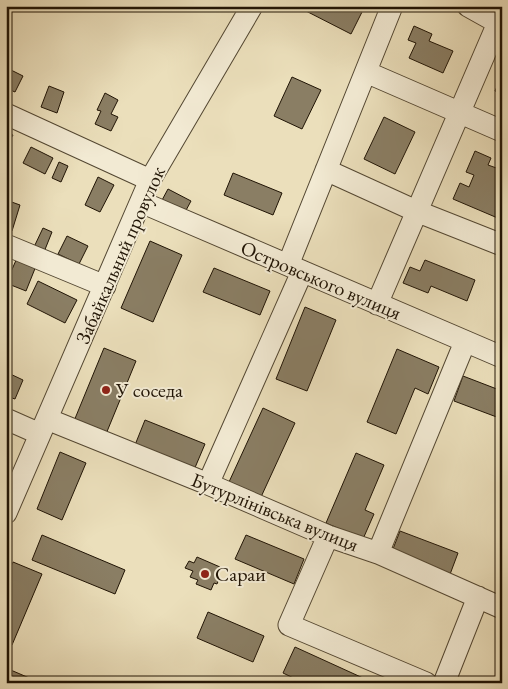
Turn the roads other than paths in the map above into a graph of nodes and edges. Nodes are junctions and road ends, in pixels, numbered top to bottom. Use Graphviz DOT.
graph roads {
  1 [pos="252,6"];
  2 [pos="392,6"];
  3 [pos="468,6"];
  4 [pos="500,24"];
  5 [pos="366,72"];
  6 [pos="460,112"];
  7 [pos="6,114"];
  8 [pos="502,131"];
  9 [pos="326,170"];
  10 [pos="150,180"];
  11 [pos="141,202"];
  12 [pos="416,211"];
  13 [pos="6,245"];
  14 [pos="502,245"];
  15 [pos="295,269"];
  16 [pos="105,286"];
  17 [pos="377,304"];
  18 [pos="465,342"];
  19 [pos="502,357"];
  20 [pos="6,419"];
  21 [pos="44,427"];
  22 [pos="208,484"];
  23 [pos="6,513"];
  24 [pos="328,536"];
  25 [pos="378,553"];
  26 [pos="478,597"];
  27 [pos="502,608"];
  28 [pos="426,683"];
  29 [pos="444,683"];
  1 -- 10 [label="street, Забайкальний провулок"];
  2 -- 5 [label="street"];
  3 -- 4 [label="street"];
  4 -- 6 [label="street"];
  5 -- 6 [label="street"];
  5 -- 9 [label="street"];
  6 -- 8 [label="street"];
  6 -- 12 [label="street"];
  7 -- 10 [label="street"];
  9 -- 12 [label="street"];
  9 -- 15 [label="street"];
  10 -- 11 [label="street, Забайкальний провулок"];
  11 -- 15 [label="street, Островського вулиця"];
  11 -- 16 [label="street, Забайкальний провулок"];
  12 -- 14 [label="street"];
  12 -- 17 [label="street"];
  13 -- 16 [label="street"];
  15 -- 17 [label="street, Островського вулиця"];
  15 -- 22 [label="street"];
  16 -- 21 [label="street, Забайкальний провулок"];
  17 -- 18 [label="street, Островського вулиця"];
  18 -- 19 [label="street, Островського вулиця"];
  18 -- 25 [label="street"];
  20 -- 21 [label="street, Бутурлінівська вулиця"];
  21 -- 22 [label="street, Бутурлінівська вулиця"];
  21 -- 23 [label="street, Забайкальний провулок"];
  22 -- 24 [label="street, Бутурлінівська вулиця"];
  24 -- 25 [label="street, Бутурлінівська вулиця"];
  24 -- 28 [label="street"];
  25 -- 26 [label="street, Бутурлінівська вулиця"];
  26 -- 27 [label="street, Бутурлінівська вулиця"];
  26 -- 29 [label="street"];
}
